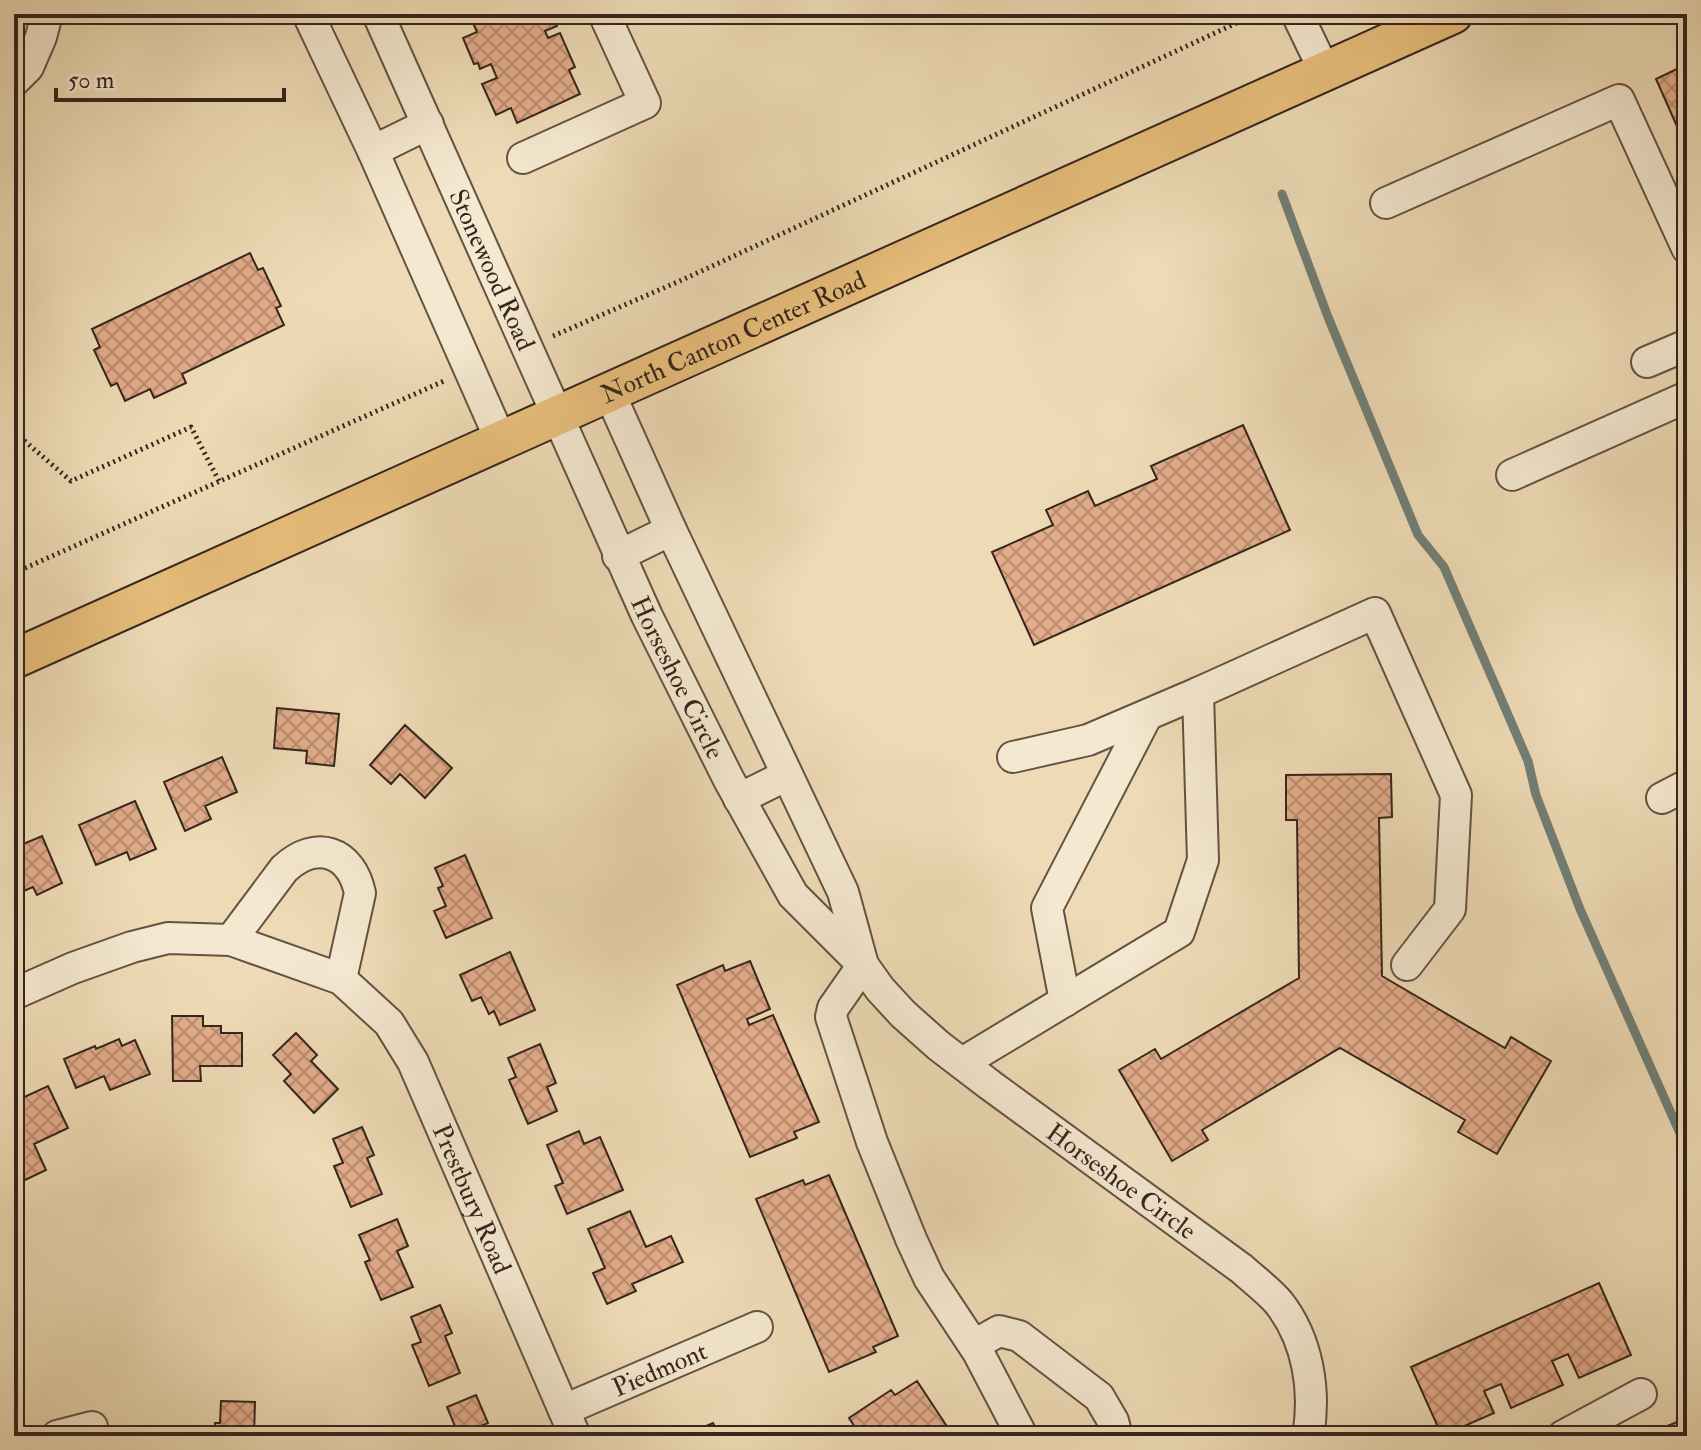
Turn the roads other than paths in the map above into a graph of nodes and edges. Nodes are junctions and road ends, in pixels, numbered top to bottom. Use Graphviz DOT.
graph roads {
  1 [pos="47,14"];
  2 [pos="308,14"];
  3 [pos="378,14"];
  4 [pos="604,14"];
  5 [pos="1297,14"];
  6 [pos="1453,14"];
  7 [pos="1325,72"];
  8 [pos="14,81"];
  9 [pos="428,124"];
  10 [pos="373,151"];
  11 [pos="523,158"];
  12 [pos="1386,203"];
  13 [pos="1687,248"];
  14 [pos="1687,345"];
  15 [pos="1647,362"];
  16 [pos="609,392"];
  17 [pos="1687,397"];
  18 [pos="558,415"];
  19 [pos="501,441"];
  20 [pos="1512,475"];
  21 [pos="671,530"];
  22 [pos="618,556"];
  23 [pos="14,659"];
  24 [pos="1198,693"];
  25 [pos="1147,715"];
  26 [pos="1013,757"];
  27 [pos="787,775"];
  28 [pos="739,799"];
  29 [pos="231,940"];
  30 [pos="863,965"];
  31 [pos="1407,965"];
  32 [pos="341,979"];
  33 [pos="14,994"];
  34 [pos="1065,1001"];
  35 [pos="962,1063"];
  36 [pos="757,1327"];
  37 [pos="974,1345"];
  38 [pos="1641,1394"];
  39 [pos="570,1423"];
  40 [pos="92,1427"];
  41 [pos="1579,1433"];
  42 [pos="57,1436"];
  43 [pos="1022,1436"];
  44 [pos="1117,1436"];
  45 [pos="1308,1436"];
  1 -- 8 [label="street"];
  2 -- 10 [label="street"];
  3 -- 9 [label="street, Stonewood Road"];
  4 -- 11 [label="street"];
  5 -- 7 [label="street"];
  6 -- 7 [label="main road, North Canton Center Road"];
  7 -- 16 [label="main road, North Canton Center Road"];
  9 -- 10 [label="street"];
  9 -- 18 [label="street, Stonewood Road"];
  10 -- 19 [label="street"];
  12 -- 13 [label="street"];
  14 -- 15 [label="street"];
  16 -- 18 [label="main road, North Canton Center Road"];
  16 -- 21 [label="street, Horseshoe Circle"];
  17 -- 20 [label="street"];
  18 -- 19 [label="main road, North Canton Center Road"];
  18 -- 22 [label="street, Horseshoe Circle"];
  19 -- 23 [label="main road, North Canton Center Road"];
  21 -- 22 [label="street"];
  21 -- 27 [label="street, Horseshoe Circle"];
  22 -- 28 [label="street, Horseshoe Circle"];
  24 -- 25 [label="street"];
  24 -- 31 [label="street"];
  24 -- 34 [label="street"];
  25 -- 26 [label="street"];
  25 -- 34 [label="street"];
  27 -- 28 [label="street"];
  27 -- 30 [label="street, Horseshoe Circle"];
  28 -- 30 [label="street, Horseshoe Circle"];
  29 -- 32 [label="street, Prestbury Road"];
  29 -- 32 [label="street"];
  29 -- 33 [label="street, Prestbury Road"];
  30 -- 35 [label="street, Horseshoe Circle"];
  30 -- 37 [label="street"];
  32 -- 39 [label="street, Prestbury Road"];
  34 -- 35 [label="street"];
  35 -- 45 [label="street, Horseshoe Circle"];
  36 -- 39 [label="street, Piedmont"];
  37 -- 43 [label="street"];
  37 -- 44 [label="street"];
  38 -- 41 [label="street"];
  40 -- 42 [label="street"];
}
